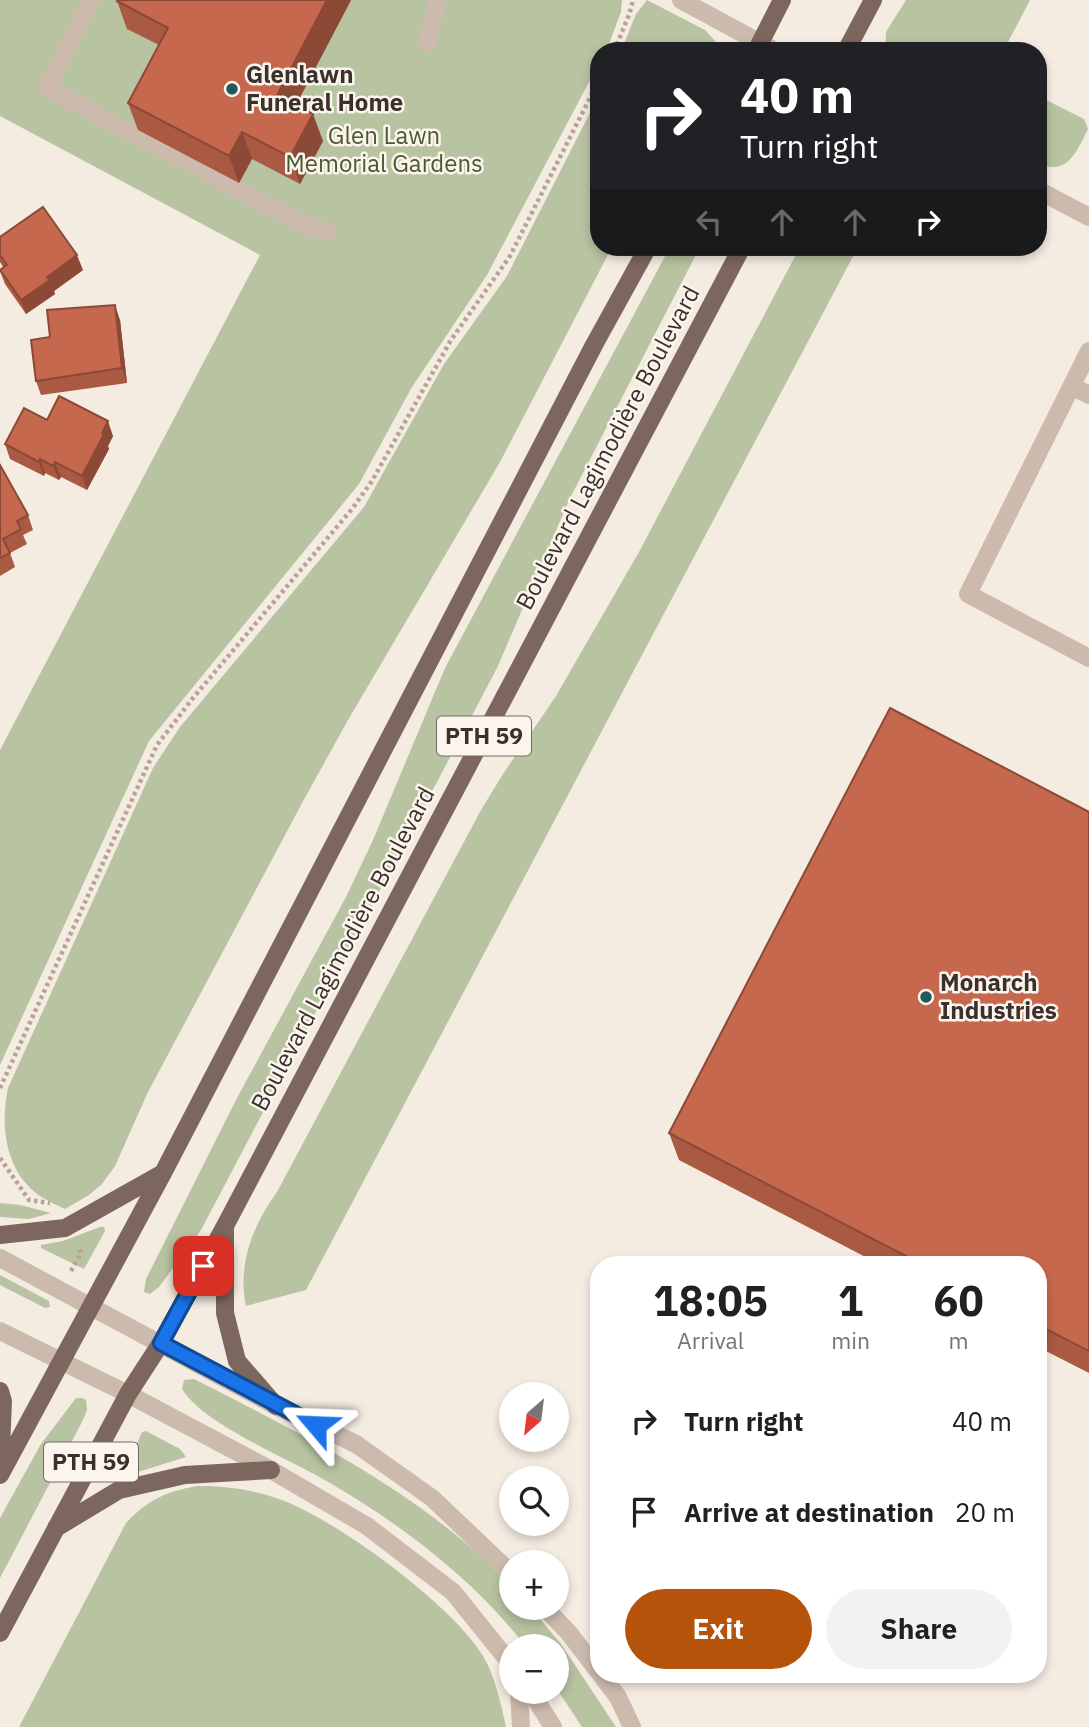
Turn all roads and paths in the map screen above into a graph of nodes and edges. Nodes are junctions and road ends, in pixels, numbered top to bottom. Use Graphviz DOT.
graph roads {
  1 [pos="91,0"];
  2 [pos="438,0"];
  3 [pos="633,0"];
  4 [pos="681,0"];
  5 [pos="782,0"];
  6 [pos="873,0"];
  7 [pos="618,42"];
  8 [pos="754,42"];
  9 [pos="766,42"];
  10 [pos="851,42"];
  11 [pos="427,43"];
  12 [pos="590,98"];
  13 [pos="1047,195"];
  14 [pos="1089,217"];
  15 [pos="327,231"];
  16 [pos="643,256"];
  17 [pos="737,256"];
  18 [pos="1089,351"];
  19 [pos="1072,386"];
  20 [pos="1089,395"];
  21 [pos="1089,658"];
  22 [pos="0,1088"];
  23 [pos="0,1158"];
  24 [pos="163,1173"];
  25 [pos="29,1200"];
  26 [pos="225,1226"];
  27 [pos="0,1235"];
  28 [pos="0,1258"];
  29 [pos="92,1307"];
  30 [pos="0,1331"];
  31 [pos="161,1343"];
  32 [pos="61,1360"];
  33 [pos="0,1391"];
  34 [pos="128,1394"];
  35 [pos="276,1406"];
  36 [pos="271,1470"];
  37 [pos="0,1473"];
  38 [pos="53,1530"];
  39 [pos="499,1562"];
  40 [pos="557,1620"];
  41 [pos="0,1633"];
  42 [pos="499,1649"];
  43 [pos="590,1660"];
  44 [pos="608,1683"];
  45 [pos="520,1704"];
  46 [pos="539,1704"];
  47 [pos="521,1727"];
  48 [pos="553,1727"];
  49 [pos="632,1727"];
  1 -- 15 [label="street"];
  2 -- 11 [label="street"];
  3 -- 7 [label="path"];
  4 -- 8 [label="street"];
  5 -- 9 [label="main road"];
  6 -- 10 [label="main road"];
  12 -- 22 [label="path"];
  13 -- 14 [label="street"];
  16 -- 24 [label="main road, PTH 59"];
  17 -- 26 [label="main road, Boulevard Lagimodière Boulevard / PTH 59"];
  18 -- 19 [label="street"];
  19 -- 20 [label="street"];
  19 -- 21 [label="street"];
  23 -- 25 [label="path"];
  24 -- 27 [label="main road"];
  24 -- 29 [label="main road, PTH 59"];
  26 -- 31 [label="main road, Boulevard Lagimodière Boulevard / PTH 59"];
  26 -- 35 [label="main road"];
  28 -- 29 [label="street"];
  29 -- 31 [label="street"];
  29 -- 32 [label="main road, PTH 59"];
  30 -- 32 [label="street"];
  31 -- 34 [label="main road, Boulevard Lagimodière Boulevard / PTH 59"];
  31 -- 35 [label="street"];
  32 -- 34 [label="street"];
  32 -- 37 [label="main road, PTH 59"];
  33 -- 37 [label="main road"];
  34 -- 36 [label="street"];
  34 -- 38 [label="main road, Boulevard Lagimodière Boulevard / PTH 59"];
  35 -- 39 [label="street"];
  36 -- 38 [label="main road"];
  36 -- 42 [label="street"];
  38 -- 41 [label="main road, Boulevard Lagimodière Boulevard / PTH 59"];
  40 -- 43 [label="street"];
  44 -- 49 [label="street"];
  45 -- 47 [label="street"];
  46 -- 48 [label="street"];
}
